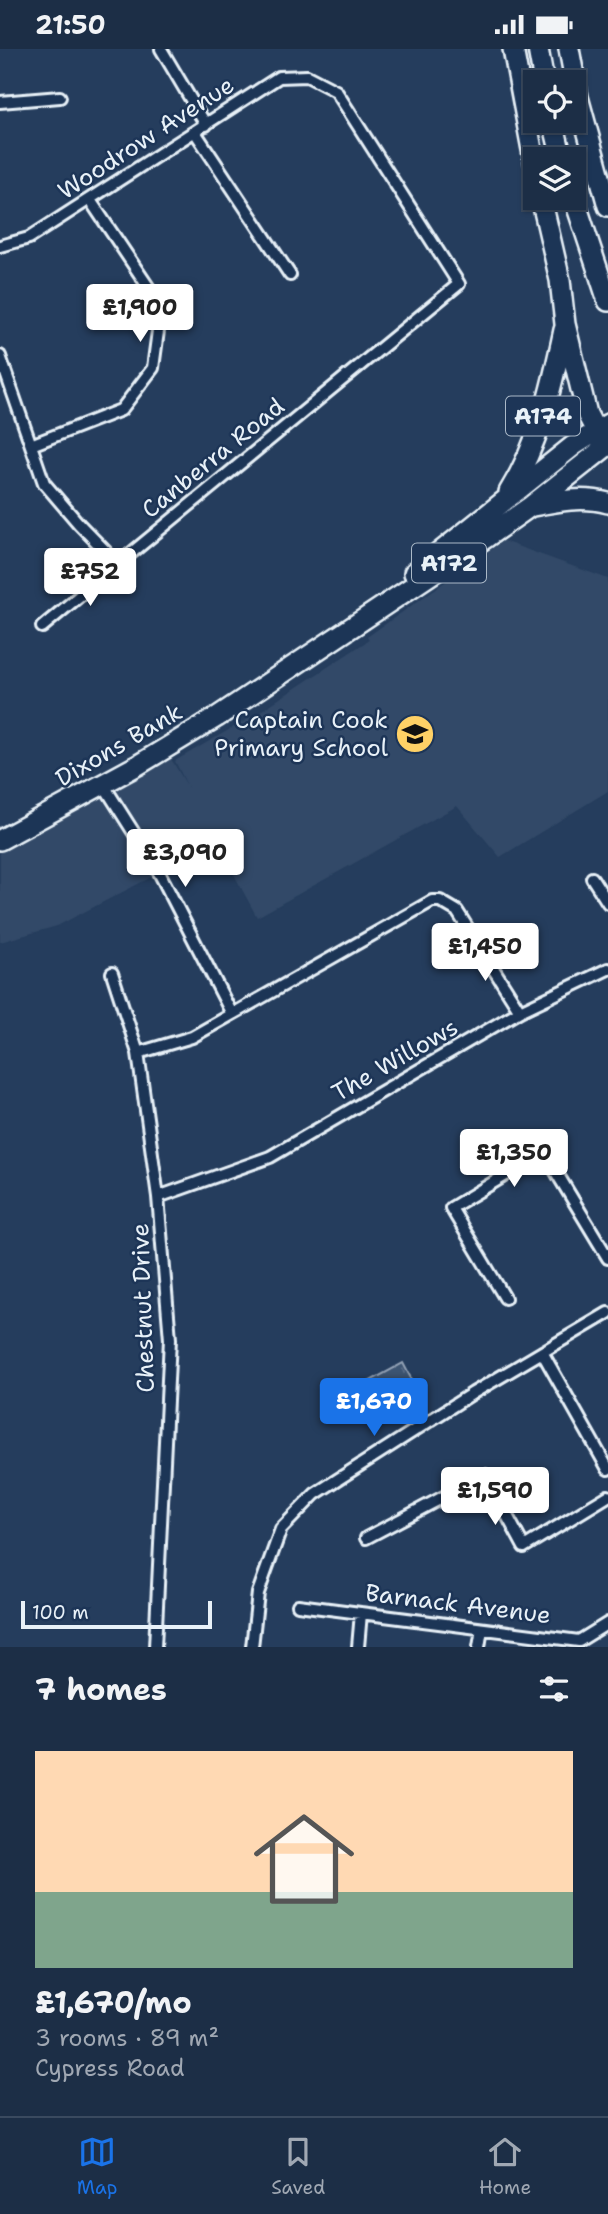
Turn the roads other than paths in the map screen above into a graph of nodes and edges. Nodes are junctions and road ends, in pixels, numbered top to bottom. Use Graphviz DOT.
graph roads {
  1 [pos="161,49"];
  2 [pos="513,49"];
  3 [pos="538,49"];
  4 [pos="569,49"];
  5 [pos="542,70"];
  6 [pos="60,97"];
  7 [pos="0,102"];
  8 [pos="206,125"];
  9 [pos="195,132"];
  10 [pos="531,147"];
  11 [pos="90,200"];
  12 [pos="608,206"];
  13 [pos="544,210"];
  14 [pos="578,210"];
  15 [pos="0,246"];
  16 [pos="290,275"];
  17 [pos="459,284"];
  18 [pos="608,300"];
  19 [pos="565,324"];
  20 [pos="0,356"];
  21 [pos="605,440"];
  22 [pos="31,445"];
  23 [pos="503,502"];
  24 [pos="608,503"];
  25 [pos="531,506"];
  26 [pos="482,530"];
  27 [pos="118,564"];
  28 [pos="42,627"];
  29 [pos="103,784"];
  30 [pos="0,840"];
  31 [pos="592,878"];
  32 [pos="608,903"];
  33 [pos="608,969"];
  34 [pos="112,973"];
  35 [pos="520,1011"];
  36 [pos="232,1014"];
  37 [pos="138,1052"];
  38 [pos="158,1198"];
  39 [pos="608,1258"];
  40 [pos="505,1298"];
  41 [pos="608,1313"];
  42 [pos="542,1352"];
  43 [pos="608,1469"];
  44 [pos="608,1496"];
  45 [pos="366,1538"];
  46 [pos="298,1605"];
  47 [pos="361,1613"];
  48 [pos="608,1623"];
  49 [pos="482,1629"];
  50 [pos="581,1644"];
  51 [pos="155,1647"];
  52 [pos="252,1647"];
  53 [pos="358,1647"];
  54 [pos="479,1647"];
  1 -- 8 [label="street"];
  2 -- 10 [label="highway"];
  3 -- 5 [label="highway"];
  4 -- 12 [label="highway"];
  6 -- 7 [label="street"];
  8 -- 9 [label="street, Woodrow Avenue"];
  8 -- 17 [label="street, Woodrow Avenue"];
  9 -- 11 [label="street, Woodrow Avenue"];
  9 -- 16 [label="street"];
  11 -- 15 [label="street, Woodrow Avenue"];
  11 -- 22 [label="street"];
  13 -- 19 [label="highway, A174"];
  14 -- 18 [label="highway"];
  17 -- 27 [label="street, Canberra Road"];
  19 -- 21 [label="highway, A174"];
  19 -- 23 [label="highway, A174"];
  20 -- 22 [label="street"];
  21 -- 23 [label="highway, A172"];
  21 -- 25 [label="highway, A172"];
  22 -- 27 [label="street"];
  23 -- 26 [label="highway, A172"];
  24 -- 25 [label="highway, A172"];
  25 -- 26 [label="highway, A172"];
  26 -- 29 [label="highway, Dixons Bank / A172"];
  27 -- 28 [label="street, Canberra Road"];
  29 -- 30 [label="highway, Dixons Bank / A172"];
  29 -- 36 [label="street"];
  31 -- 32 [label="street"];
  33 -- 35 [label="street, The Willows"];
  34 -- 37 [label="street, Chestnut Drive"];
  35 -- 36 [label="street"];
  35 -- 38 [label="street, The Willows"];
  36 -- 37 [label="street"];
  37 -- 38 [label="street, Chestnut Drive"];
  38 -- 51 [label="street, Chestnut Drive"];
  39 -- 40 [label="street"];
  41 -- 42 [label="street"];
  42 -- 43 [label="street"];
  42 -- 52 [label="street"];
  44 -- 45 [label="street"];
  46 -- 47 [label="street, Barnack Avenue"];
  47 -- 49 [label="street, Barnack Avenue"];
  47 -- 53 [label="street"];
  48 -- 50 [label="street, Barnack Avenue"];
  49 -- 50 [label="street, Barnack Avenue"];
  49 -- 54 [label="street"];
}
